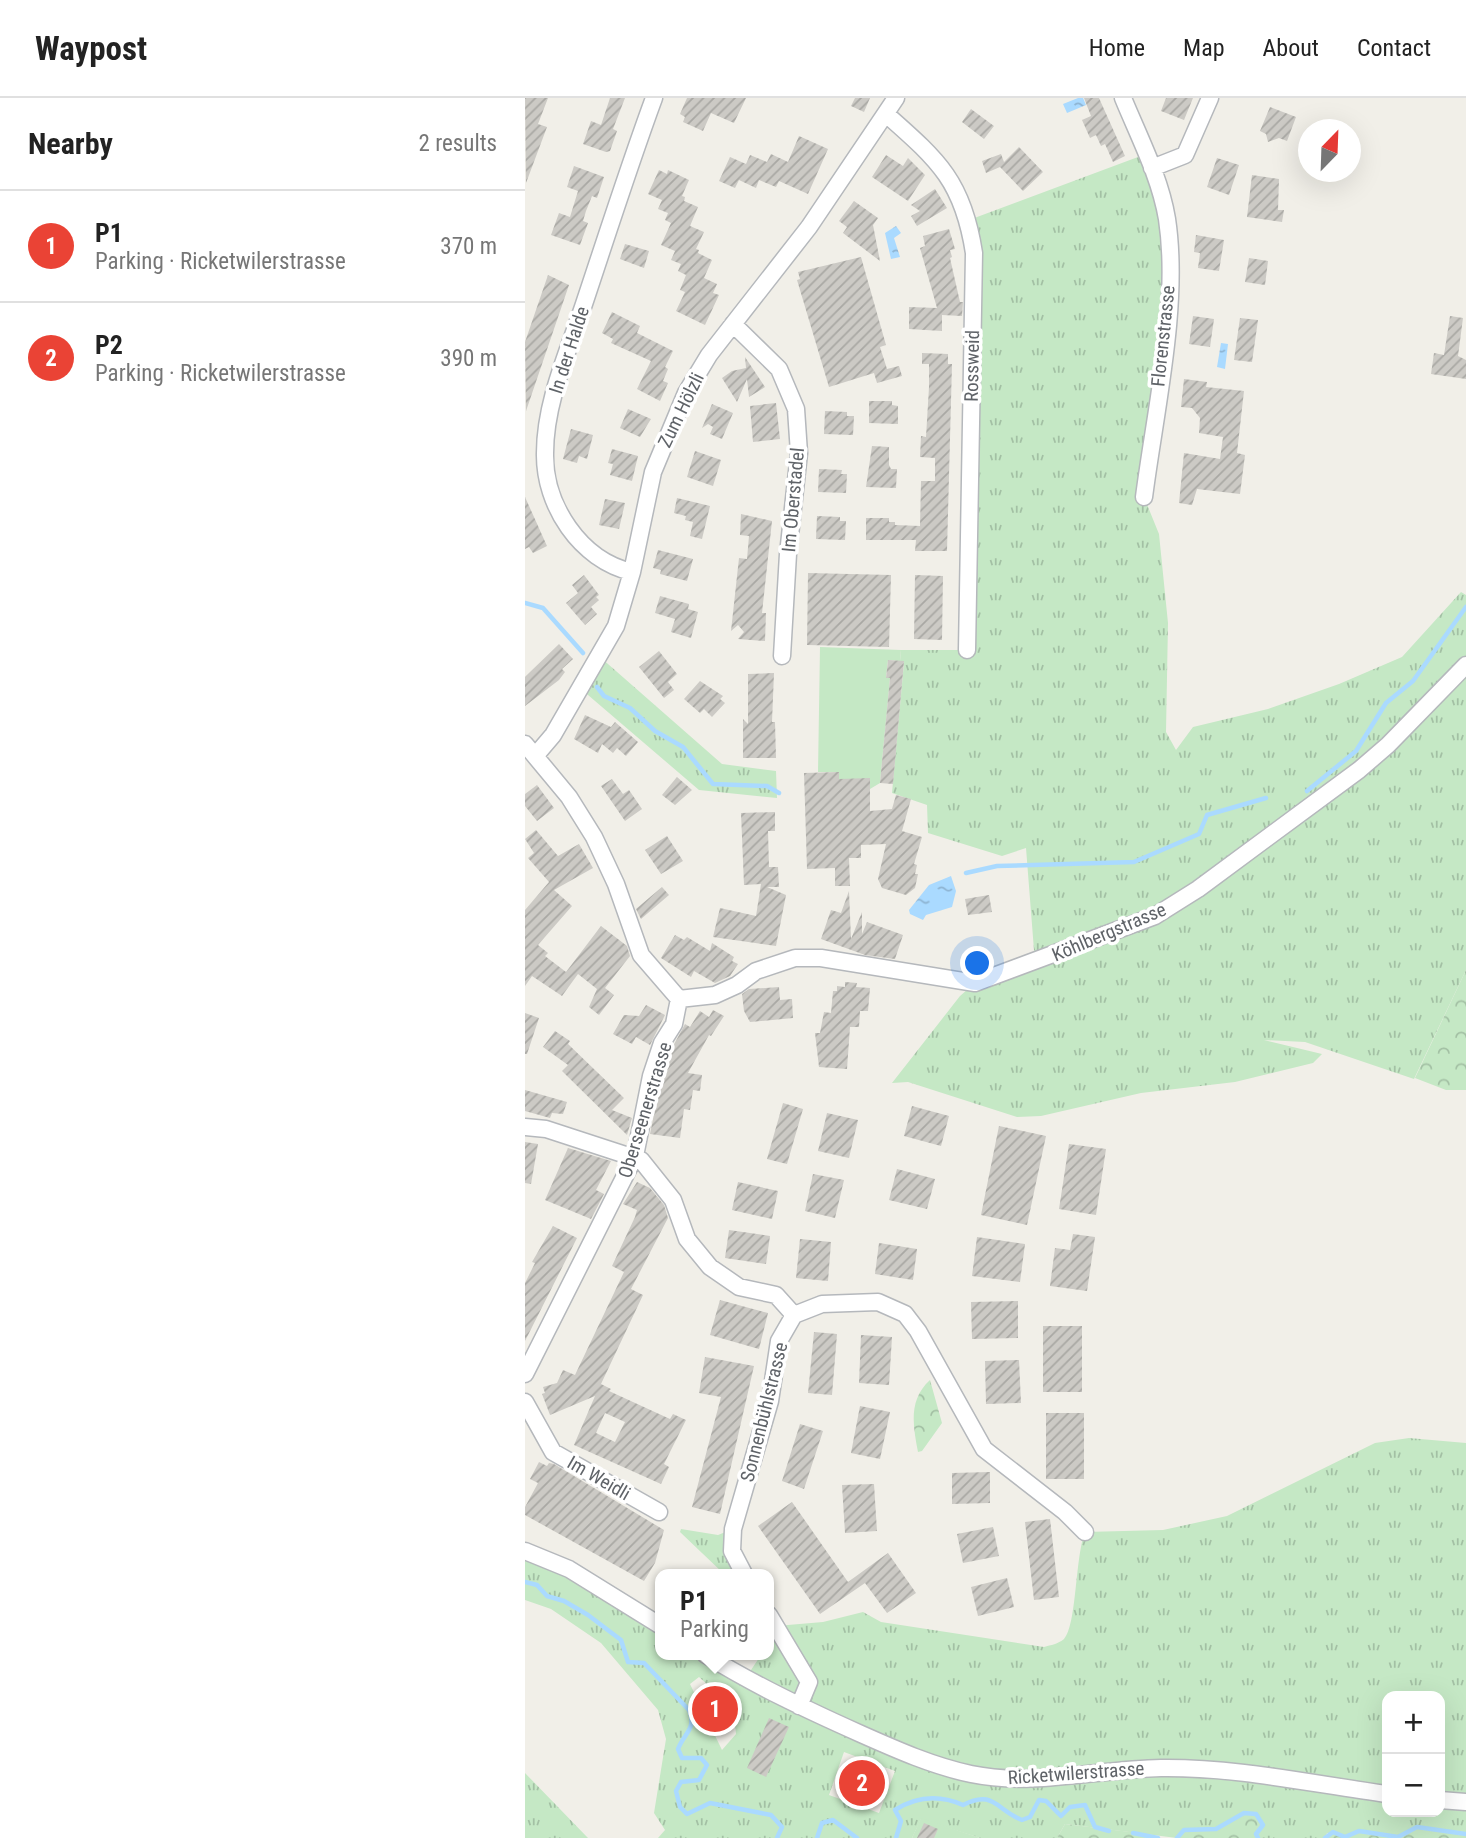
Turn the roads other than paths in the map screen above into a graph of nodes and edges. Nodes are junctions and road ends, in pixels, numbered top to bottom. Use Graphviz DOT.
graph roads {
  1 [pos="654,98"];
  2 [pos="895,98"];
  3 [pos="1123,98"];
  4 [pos="1210,98"];
  5 [pos="886,114"];
  6 [pos="1152,168"];
  7 [pos="733,324"];
  8 [pos="1144,497"];
  9 [pos="632,572"];
  10 [pos="967,650"];
  11 [pos="782,656"];
  12 [pos="1466,665"];
  13 [pos="530,750"];
  14 [pos="679,999"];
  15 [pos="525,1127"];
  16 [pos="635,1156"];
  17 [pos="794,1315"];
  18 [pos="525,1374"];
  19 [pos="525,1402"];
  20 [pos="659,1512"];
  21 [pos="1085,1532"];
  22 [pos="525,1552"];
  23 [pos="741,1569"];
  24 [pos="655,1622"];
  25 [pos="774,1623"];
  26 [pos="715,1660"];
  27 [pos="799,1706"];
  28 [pos="1382,1793"];
  29 [pos="1445,1800"];
  30 [pos="1466,1802"];
  1 -- 9 [label="street, In der Halde"];
  2 -- 5 [label="street, Zum Hölzli"];
  3 -- 6 [label="street, Florenstrasse"];
  4 -- 6 [label="street"];
  5 -- 7 [label="street, Zum Hölzli"];
  5 -- 10 [label="street, Rossweid"];
  6 -- 8 [label="street, Florenstrasse"];
  7 -- 9 [label="street, Zum Hölzli"];
  7 -- 11 [label="street, Im Oberstadel"];
  9 -- 13 [label="street, Zum Hölzli"];
  12 -- 14 [label="street, Köhlbergstrasse"];
  13 -- 14 [label="street"];
  14 -- 16 [label="street, Oberseenerstrasse"];
  15 -- 16 [label="street"];
  16 -- 17 [label="street"];
  16 -- 18 [label="street, Oberseenerstrasse"];
  17 -- 21 [label="street"];
  17 -- 23 [label="street, Sonnenbühlstrasse"];
  19 -- 20 [label="street, Im Weidli"];
  22 -- 24 [label="street"];
  25 -- 27 [label="street"];
  26 -- 27 [label="street, Ricketwilerstrasse"];
  27 -- 28 [label="street, Ricketwilerstrasse"];
  29 -- 30 [label="street"];
}
